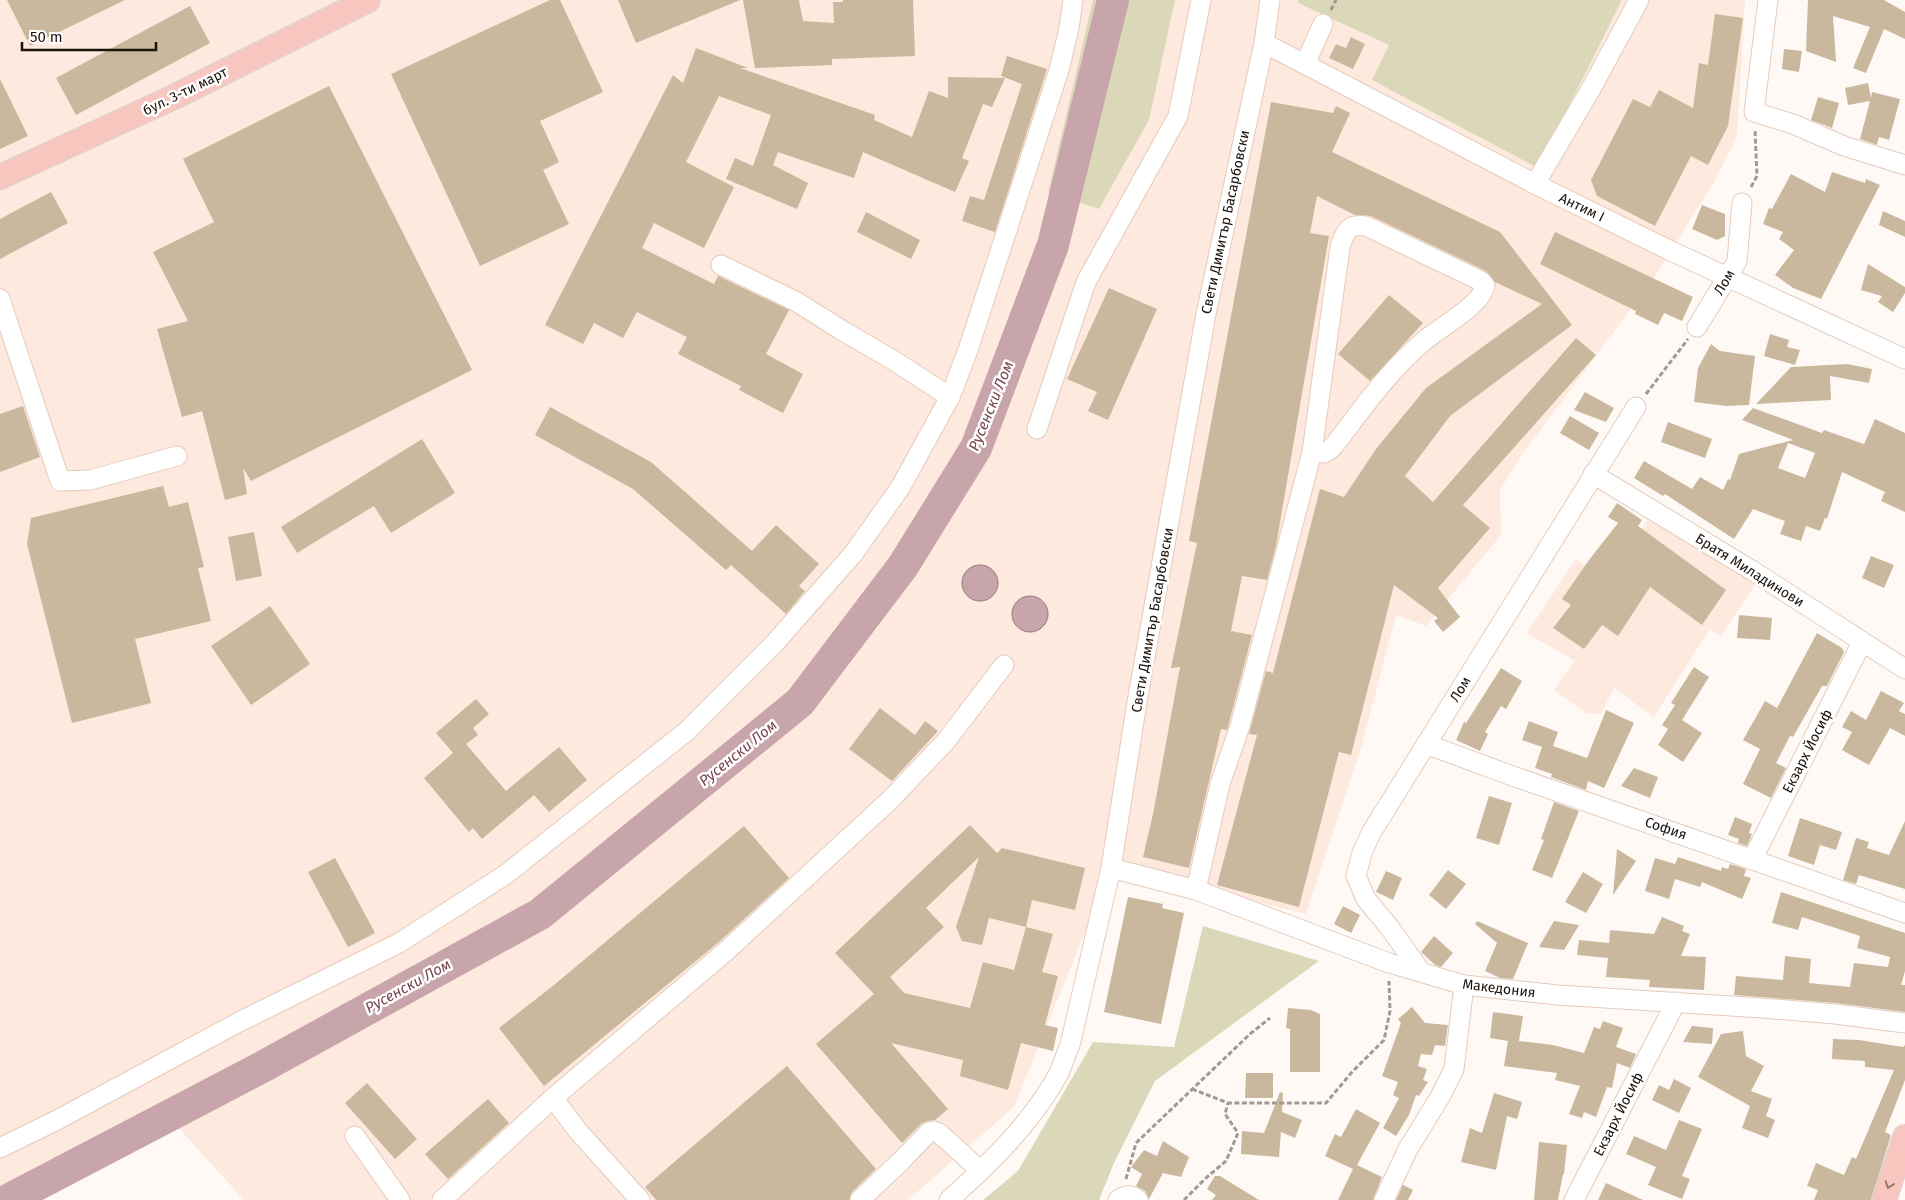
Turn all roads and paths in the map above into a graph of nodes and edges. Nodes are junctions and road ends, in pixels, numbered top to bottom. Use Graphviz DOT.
graph roads {
  1 [pos="368,0"];
  2 [pos="1073,0"];
  3 [pos="1201,0"];
  4 [pos="1270,0"];
  5 [pos="1638,0"];
  6 [pos="1768,0"];
  7 [pos="1324,24"];
  8 [pos="1264,43"];
  9 [pos="1305,64"];
  10 [pos="1754,112"];
  11 [pos="1905,166"];
  12 [pos="0,177"];
  13 [pos="1535,184"];
  14 [pos="1742,202"];
  15 [pos="721,265"];
  16 [pos="1728,276"];
  17 [pos="0,299"];
  18 [pos="1697,327"];
  19 [pos="1905,359"];
  20 [pos="950,398"];
  21 [pos="1636,407"];
  22 [pos="1037,429"];
  23 [pos="1312,452"];
  24 [pos="177,456"];
  25 [pos="1593,474"];
  26 [pos="1862,642"];
  27 [pos="1004,665"];
  28 [pos="1905,669"];
  29 [pos="1426,744"];
  30 [pos="1752,860"];
  31 [pos="1111,868"];
  32 [pos="1196,890"];
  33 [pos="1905,913"];
  34 [pos="1389,963"];
  35 [pos="1421,972"];
  36 [pos="1464,985"];
  37 [pos="1676,1002"];
  38 [pos="1270,1018"];
  39 [pos="1905,1023"];
  40 [pos="1192,1089"];
  41 [pos="553,1098"];
  42 [pos="1228,1103"];
  43 [pos="354,1136"];
  44 [pos="1905,1137"];
  45 [pos="0,1148"];
  46 [pos="981,1171"];
  47 [pos="1126,1199"];
  48 [pos="400,1200"];
  49 [pos="442,1200"];
  50 [pos="640,1200"];
  51 [pos="860,1200"];
  52 [pos="949,1200"];
  53 [pos="1184,1200"];
  54 [pos="1384,1200"];
  55 [pos="1574,1200"];
  56 [pos="1884,1200"];
  1 -- 12 [label="main road, бул. 3-ти март"];
  2 -- 20 [label="street"];
  3 -- 22 [label="street"];
  4 -- 8 [label="street, Свети Димитър Басарбовски"];
  5 -- 13 [label="street"];
  6 -- 10 [label="street"];
  7 -- 9 [label="street"];
  8 -- 9 [label="street, Антим I"];
  8 -- 31 [label="street, Свети Димитър Басарбовски"];
  9 -- 13 [label="street, Антим I"];
  10 -- 11 [label="street"];
  10 -- 14 [label="path"];
  13 -- 16 [label="street, Антим I"];
  14 -- 16 [label="street, Лом"];
  15 -- 20 [label="street"];
  16 -- 18 [label="street, Лом"];
  16 -- 19 [label="street, Антим I"];
  17 -- 24 [label="street"];
  18 -- 21 [label="path"];
  20 -- 45 [label="street"];
  21 -- 25 [label="street, Лом"];
  23 -- 23 [label="street"];
  23 -- 32 [label="street"];
  25 -- 26 [label="street, Братя Миладинови"];
  25 -- 29 [label="street, Лом"];
  26 -- 28 [label="street, Братя Миладинови"];
  26 -- 30 [label="street, Екзарх Йосиф"];
  27 -- 41 [label="street"];
  29 -- 30 [label="street, София"];
  29 -- 35 [label="street, Лом"];
  30 -- 33 [label="street, София"];
  31 -- 32 [label="street, Македония"];
  31 -- 46 [label="street, Свети Димитър Басарбовски"];
  32 -- 34 [label="street, Македония"];
  34 -- 35 [label="street, Македония"];
  34 -- 42 [label="path"];
  35 -- 36 [label="street, Македония"];
  36 -- 37 [label="street, Македония"];
  36 -- 54 [label="street"];
  37 -- 39 [label="street, Македония"];
  37 -- 55 [label="street, Екзарх Йосиф"];
  38 -- 40 [label="path"];
  40 -- 42 [label="path"];
  40 -- 47 [label="path"];
  41 -- 49 [label="street"];
  41 -- 50 [label="street"];
  42 -- 53 [label="path"];
  43 -- 48 [label="street"];
  44 -- 56 [label="main road, one-way"];
  46 -- 51 [label="street"];
  46 -- 52 [label="street, Свети Димитър Басарбовски"];
}
